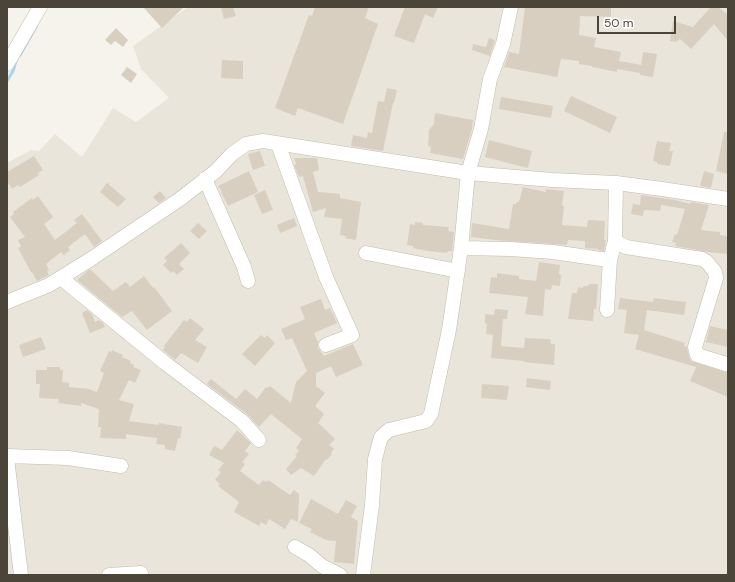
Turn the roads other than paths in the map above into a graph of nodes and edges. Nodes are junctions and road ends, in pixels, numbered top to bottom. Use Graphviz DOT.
graph roads {
  1 [pos="40,7"];
  2 [pos="511,7"];
  3 [pos="7,64"];
  4 [pos="278,144"];
  5 [pos="468,174"];
  6 [pos="205,179"];
  7 [pos="616,183"];
  8 [pos="728,199"];
  9 [pos="615,241"];
  10 [pos="461,248"];
  11 [pos="366,253"];
  12 [pos="610,259"];
  13 [pos="458,271"];
  14 [pos="60,278"];
  15 [pos="248,281"];
  16 [pos="7,302"];
  17 [pos="607,310"];
  18 [pos="326,345"];
  19 [pos="726,364"];
  20 [pos="259,440"];
  21 [pos="7,457"];
  22 [pos="121,466"];
  23 [pos="295,547"];
  24 [pos="141,574"];
  25 [pos="21,575"];
  26 [pos="109,575"];
  27 [pos="340,575"];
  28 [pos="363,575"];
  1 -- 3 [label="street"];
  2 -- 5 [label="street"];
  4 -- 5 [label="street"];
  4 -- 6 [label="street"];
  4 -- 18 [label="street"];
  5 -- 7 [label="street"];
  5 -- 10 [label="street"];
  6 -- 14 [label="street"];
  6 -- 15 [label="street"];
  7 -- 8 [label="street"];
  7 -- 9 [label="street"];
  9 -- 12 [label="street"];
  9 -- 19 [label="street"];
  10 -- 12 [label="street"];
  10 -- 13 [label="street"];
  11 -- 13 [label="street"];
  12 -- 17 [label="street"];
  13 -- 28 [label="street"];
  14 -- 16 [label="street"];
  14 -- 20 [label="street"];
  21 -- 22 [label="street"];
  21 -- 25 [label="street"];
  23 -- 27 [label="street"];
  24 -- 26 [label="street"];
}
